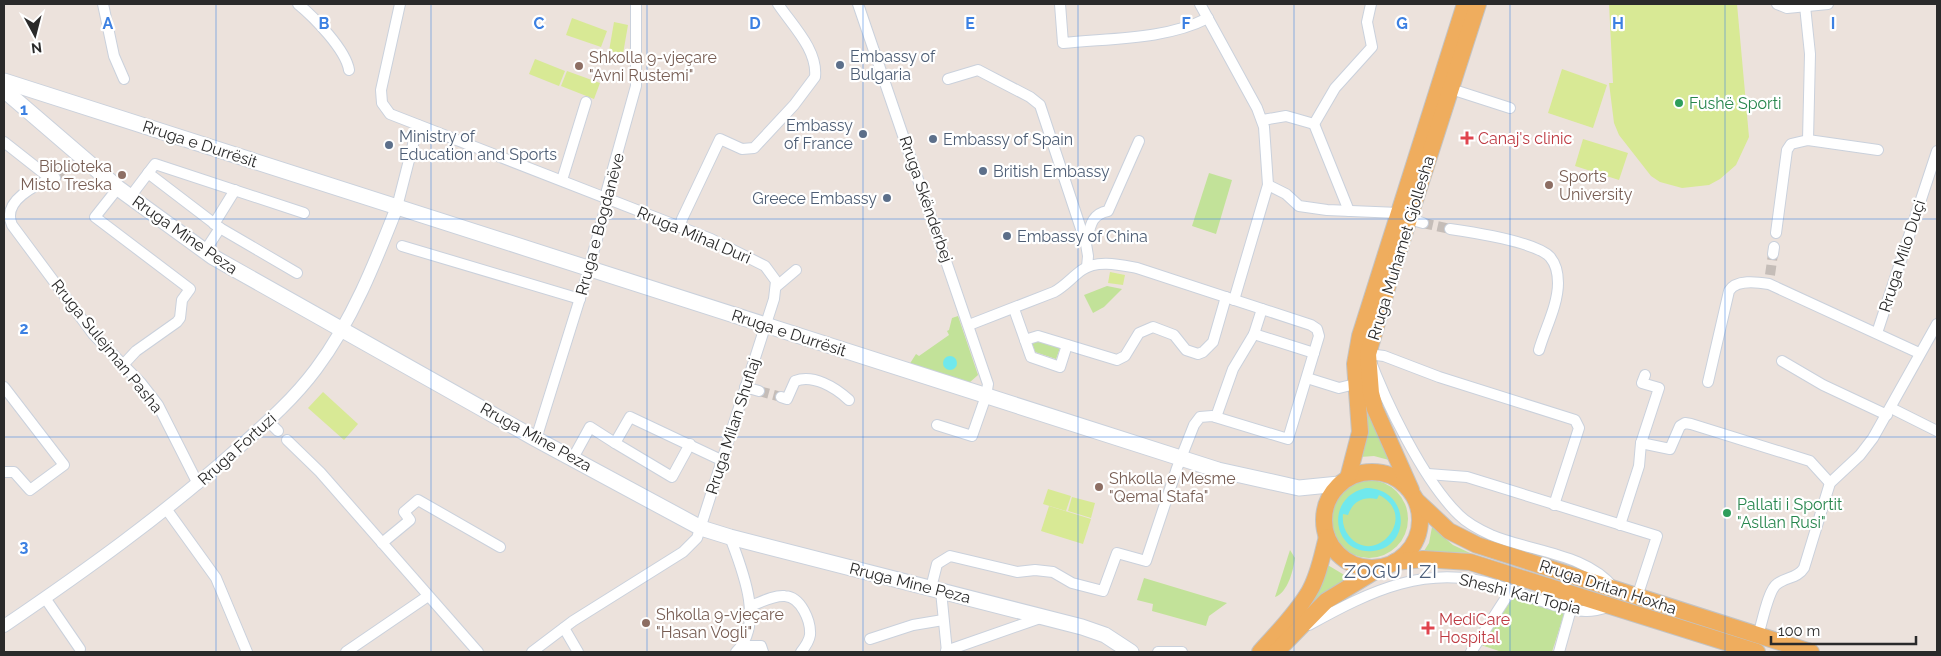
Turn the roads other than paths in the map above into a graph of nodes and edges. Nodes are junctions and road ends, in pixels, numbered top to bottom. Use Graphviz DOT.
graph roads {
  1 [pos="102,4"];
  2 [pos="298,4"];
  3 [pos="400,4"];
  4 [pos="636,4"];
  5 [pos="778,4"];
  6 [pos="858,4"];
  7 [pos="1060,4"];
  8 [pos="1200,4"];
  9 [pos="1370,4"];
  10 [pos="1465,4"];
  11 [pos="1478,4"];
  12 [pos="1777,4"];
  13 [pos="1828,4"];
  14 [pos="1805,6"];
  15 [pos="1208,18"];
  16 [pos="348,70"];
  17 [pos="124,79"];
  18 [pos="948,79"];
  19 [pos="4,81"];
  20 [pos="4,90"];
  21 [pos="1451,90"];
  22 [pos="44,94"];
  23 [pos="586,102"];
  24 [pos="1510,108"];
  25 [pos="29,112"];
  26 [pos="1263,120"];
  27 [pos="1314,124"];
  28 [pos="418,125"];
  29 [pos="1139,140"];
  30 [pos="1808,140"];
  31 [pos="4,142"];
  32 [pos="1878,150"];
  33 [pos="1937,151"];
  34 [pos="148,173"];
  35 [pos="562,180"];
  36 [pos="1268,185"];
  37 [pos="235,190"];
  38 [pos="124,192"];
  39 [pos="607,198"];
  40 [pos="397,207"];
  41 [pos="1349,211"];
  42 [pos="304,213"];
  43 [pos="1410,218"];
  44 [pos="7,222"];
  45 [pos="217,226"];
  46 [pos="680,227"];
  47 [pos="1450,229"];
  48 [pos="1776,233"];
  49 [pos="1086,244"];
  50 [pos="402,246"];
  51 [pos="205,251"];
  52 [pos="1087,267"];
  53 [pos="589,269"];
  54 [pos="796,270"];
  55 [pos="297,273"];
  56 [pos="777,286"];
  57 [pos="1230,298"];
  58 [pos="580,300"];
  59 [pos="1014,309"];
  60 [pos="1262,309"];
  61 [pos="1937,324"];
  62 [pos="765,325"];
  63 [pos="969,325"];
  64 [pos="340,329"];
  65 [pos="1877,333"];
  66 [pos="1254,334"];
  67 [pos="1025,340"];
  68 [pos="1067,345"];
  69 [pos="1539,350"];
  70 [pos="1314,353"];
  71 [pos="1919,353"];
  72 [pos="1368,354"];
  73 [pos="1782,361"];
  74 [pos="123,365"];
  75 [pos="1645,375"];
  76 [pos="1307,378"];
  77 [pos="1708,382"];
  78 [pos="1355,384"];
  79 [pos="4,387"];
  80 [pos="745,387"];
  81 [pos="759,391"];
  82 [pos="986,396"];
  83 [pos="780,398"];
  84 [pos="849,400"];
  85 [pos="1889,412"];
  86 [pos="1216,418"];
  87 [pos="268,421"];
  88 [pos="936,425"];
  89 [pos="278,431"];
  90 [pos="1937,431"];
  91 [pos="536,439"];
  92 [pos="287,440"];
  93 [pos="615,442"];
  94 [pos="1641,443"];
  95 [pos="690,444"];
  96 [pos="573,458"];
  97 [pos="1181,458"];
  98 [pos="721,460"];
  99 [pos="4,472"];
  100 [pos="1428,474"];
  101 [pos="1343,481"];
  102 [pos="1830,483"];
  103 [pos="198,484"];
  104 [pos="1414,496"];
  105 [pos="1554,505"];
  106 [pos="168,510"];
  107 [pos="1620,525"];
  108 [pos="701,528"];
  109 [pos="1327,537"];
  110 [pos="730,538"];
  111 [pos="382,543"];
  112 [pos="500,547"];
  113 [pos="1390,564"];
  114 [pos="936,590"];
  115 [pos="1511,590"];
  116 [pos="1616,590"];
  117 [pos="428,596"];
  118 [pos="1637,597"];
  119 [pos="45,598"];
  120 [pos="751,606"];
  121 [pos="1612,606"];
  122 [pos="1571,609"];
  123 [pos="1044,617"];
  124 [pos="943,620"];
  125 [pos="4,626"];
  126 [pos="564,628"];
  127 [pos="1758,635"];
  128 [pos="1291,636"];
  129 [pos="870,640"];
  130 [pos="739,649"];
  131 [pos="80,650"];
  132 [pos="1475,651"];
  133 [pos="247,652"];
  134 [pos="346,652"];
  135 [pos="478,652"];
  136 [pos="532,652"];
  137 [pos="578,652"];
  138 [pos="763,652"];
  139 [pos="801,652"];
  140 [pos="946,652"];
  141 [pos="1131,652"];
  142 [pos="1158,652"];
  143 [pos="1182,652"];
  144 [pos="1260,652"];
  145 [pos="1276,652"];
  146 [pos="1558,652"];
  147 [pos="1757,652"];
  148 [pos="1811,652"];
  1 -- 17 [label="street"];
  2 -- 16 [label="street"];
  3 -- 28 [label="street, Rruga Mihal Duri"];
  4 -- 39 [label="street, Rruga e Bogdanëve"];
  5 -- 46 [label="street"];
  6 -- 63 [label="street, Rruga Skënderbej"];
  7 -- 15 [label="street"];
  8 -- 15 [label="street"];
  9 -- 27 [label="street"];
  10 -- 43 [label="main road, Rruga Muhamet Gjollesha"];
  11 -- 21 [label="main road, Rruga Muhamet Gjollesha"];
  12 -- 14 [label="street"];
  13 -- 14 [label="street"];
  14 -- 30 [label="street"];
  15 -- 26 [label="street"];
  18 -- 49 [label="street"];
  19 -- 22 [label="main road, Rruga e Durrësit"];
  20 -- 25 [label="main road, Rruga Mine Peza"];
  21 -- 24 [label="street"];
  21 -- 43 [label="main road, Rruga Muhamet Gjollesha"];
  22 -- 25 [label="main road"];
  22 -- 40 [label="main road, Rruga e Durrësit"];
  23 -- 35 [label="street"];
  25 -- 38 [label="main road, Rruga Mine Peza"];
  26 -- 27 [label="street"];
  26 -- 36 [label="street"];
  27 -- 41 [label="street"];
  28 -- 35 [label="street, Rruga Mihal Duri"];
  28 -- 40 [label="street"];
  29 -- 49 [label="street"];
  30 -- 32 [label="street"];
  30 -- 48 [label="street"];
  31 -- 44 [label="street, Rruga Sulejman Pasha"];
  33 -- 65 [label="street, Rruga Milo Duçi"];
  34 -- 37 [label="street"];
  34 -- 38 [label="street"];
  34 -- 45 [label="street"];
  35 -- 39 [label="street, Rruga Mihal Duri"];
  36 -- 41 [label="street"];
  36 -- 57 [label="street"];
  37 -- 42 [label="street"];
  37 -- 45 [label="street"];
  38 -- 51 [label="main road, Rruga Mine Peza"];
  38 -- 74 [label="street"];
  39 -- 46 [label="street, Rruga Mihal Duri"];
  39 -- 53 [label="street, Rruga e Bogdanëve"];
  40 -- 53 [label="main road, Rruga e Durrësit"];
  40 -- 64 [label="street, Rruga Fortuzi"];
  41 -- 43 [label="street"];
  43 -- 72 [label="main road, Rruga Muhamet Gjollesha"];
  43 -- 78 [label="main road, Rruga Muhamet Gjollesha"];
  44 -- 74 [label="street, Rruga Sulejman Pasha"];
  45 -- 51 [label="street"];
  45 -- 55 [label="street"];
  46 -- 56 [label="street, Rruga Mihal Duri"];
  47 -- 69 [label="street"];
  49 -- 52 [label="street"];
  50 -- 58 [label="street"];
  51 -- 64 [label="main road, Rruga Mine Peza"];
  52 -- 57 [label="street"];
  52 -- 59 [label="street"];
  53 -- 58 [label="street, Rruga e Bogdanëve"];
  53 -- 62 [label="main road, Rruga e Durrësit"];
  54 -- 56 [label="street"];
  56 -- 62 [label="street"];
  57 -- 60 [label="street"];
  57 -- 68 [label="street"];
  58 -- 91 [label="street, Rruga e Bogdanëve"];
  59 -- 63 [label="street"];
  59 -- 67 [label="street"];
  60 -- 66 [label="street"];
  60 -- 70 [label="street"];
  61 -- 71 [label="street"];
  62 -- 80 [label="street, Rruga Milan Shuflaj"];
  62 -- 82 [label="main road, Rruga e Durrësit"];
  63 -- 82 [label="street, Rruga Skënderbej"];
  64 -- 87 [label="street, Rruga Fortuzi"];
  64 -- 91 [label="main road, Rruga Mine Peza"];
  65 -- 71 [label="street"];
  65 -- 77 [label="street"];
  66 -- 70 [label="street"];
  66 -- 86 [label="street"];
  67 -- 68 [label="street"];
  67 -- 68 [label="street"];
  70 -- 76 [label="street"];
  71 -- 85 [label="street"];
  72 -- 100 [label="street"];
  72 -- 104 [label="main road, Rruga Muhamet Gjollesha"];
  72 -- 105 [label="street"];
  73 -- 85 [label="street"];
  74 -- 103 [label="street, Rruga Sulejman Pasha"];
  75 -- 94 [label="street"];
  76 -- 78 [label="street"];
  76 -- 86 [label="street"];
  78 -- 101 [label="main road, Rruga Muhamet Gjollesha"];
  79 -- 99 [label="street"];
  80 -- 81 [label="street"];
  80 -- 98 [label="street, Rruga Milan Shuflaj"];
  82 -- 88 [label="street"];
  82 -- 97 [label="main road, Rruga e Durrësit"];
  83 -- 84 [label="street"];
  85 -- 90 [label="street"];
  85 -- 102 [label="street"];
  86 -- 97 [label="street"];
  87 -- 89 [label="street"];
  87 -- 103 [label="street, Rruga Fortuzi"];
  91 -- 96 [label="main road, Rruga Mine Peza"];
  92 -- 111 [label="street"];
  93 -- 95 [label="street"];
  93 -- 95 [label="street"];
  93 -- 96 [label="street"];
  94 -- 102 [label="street"];
  94 -- 107 [label="street"];
  95 -- 98 [label="street"];
  96 -- 108 [label="main road, Rruga Mine Peza"];
  97 -- 101 [label="main road, Rruga e Durrësit"];
  97 -- 114 [label="street"];
  98 -- 108 [label="street, Rruga Milan Shuflaj"];
  100 -- 105 [label="street"];
  100 -- 116 [label="street"];
  101 -- 104 [label="main road"];
  101 -- 109 [label="main road"];
  102 -- 127 [label="street"];
  103 -- 106 [label="street, Rruga Fortuzi"];
  104 -- 113 [label="main road"];
  104 -- 116 [label="main road, Rruga Dritan Hoxha"];
  105 -- 107 [label="street"];
  106 -- 119 [label="street, Rruga Fortuzi"];
  106 -- 133 [label="street"];
  107 -- 118 [label="street"];
  108 -- 110 [label="main road, Rruga Mine Peza"];
  108 -- 126 [label="street, Rruga Milan Shuflaj"];
  109 -- 113 [label="main road"];
  109 -- 144 [label="main road"];
  110 -- 114 [label="main road, Rruga Mine Peza"];
  110 -- 120 [label="street"];
  111 -- 112 [label="street"];
  111 -- 117 [label="street"];
  113 -- 121 [label="main road, Rruga Dritan Hoxha"];
  113 -- 128 [label="main road"];
  114 -- 123 [label="main road, Rruga Mine Peza"];
  114 -- 124 [label="street"];
  115 -- 122 [label="street, Sheshi Karl Topia"];
  115 -- 128 [label="street, Sheshi Karl Topia"];
  115 -- 132 [label="street"];
  116 -- 118 [label="main road, Rruga Dritan Hoxha"];
  117 -- 134 [label="street"];
  117 -- 135 [label="street"];
  118 -- 127 [label="main road, Rruga Dritan Hoxha"];
  119 -- 125 [label="street, Rruga Fortuzi"];
  119 -- 131 [label="street"];
  120 -- 130 [label="street"];
  120 -- 139 [label="street"];
  121 -- 122 [label="street, Sheshi Karl Topia"];
  121 -- 147 [label="main road, Rruga Dritan Hoxha"];
  122 -- 146 [label="street"];
  123 -- 140 [label="street"];
  123 -- 141 [label="main road, Rruga Mine Peza"];
  124 -- 129 [label="street"];
  124 -- 140 [label="street"];
  126 -- 136 [label="street, Rruga Milan Shuflaj"];
  126 -- 137 [label="street"];
  127 -- 148 [label="main road, Rruga Dritan Hoxha"];
  128 -- 145 [label="main road"];
  130 -- 138 [label="street"];
  142 -- 143 [label="street"];
}
